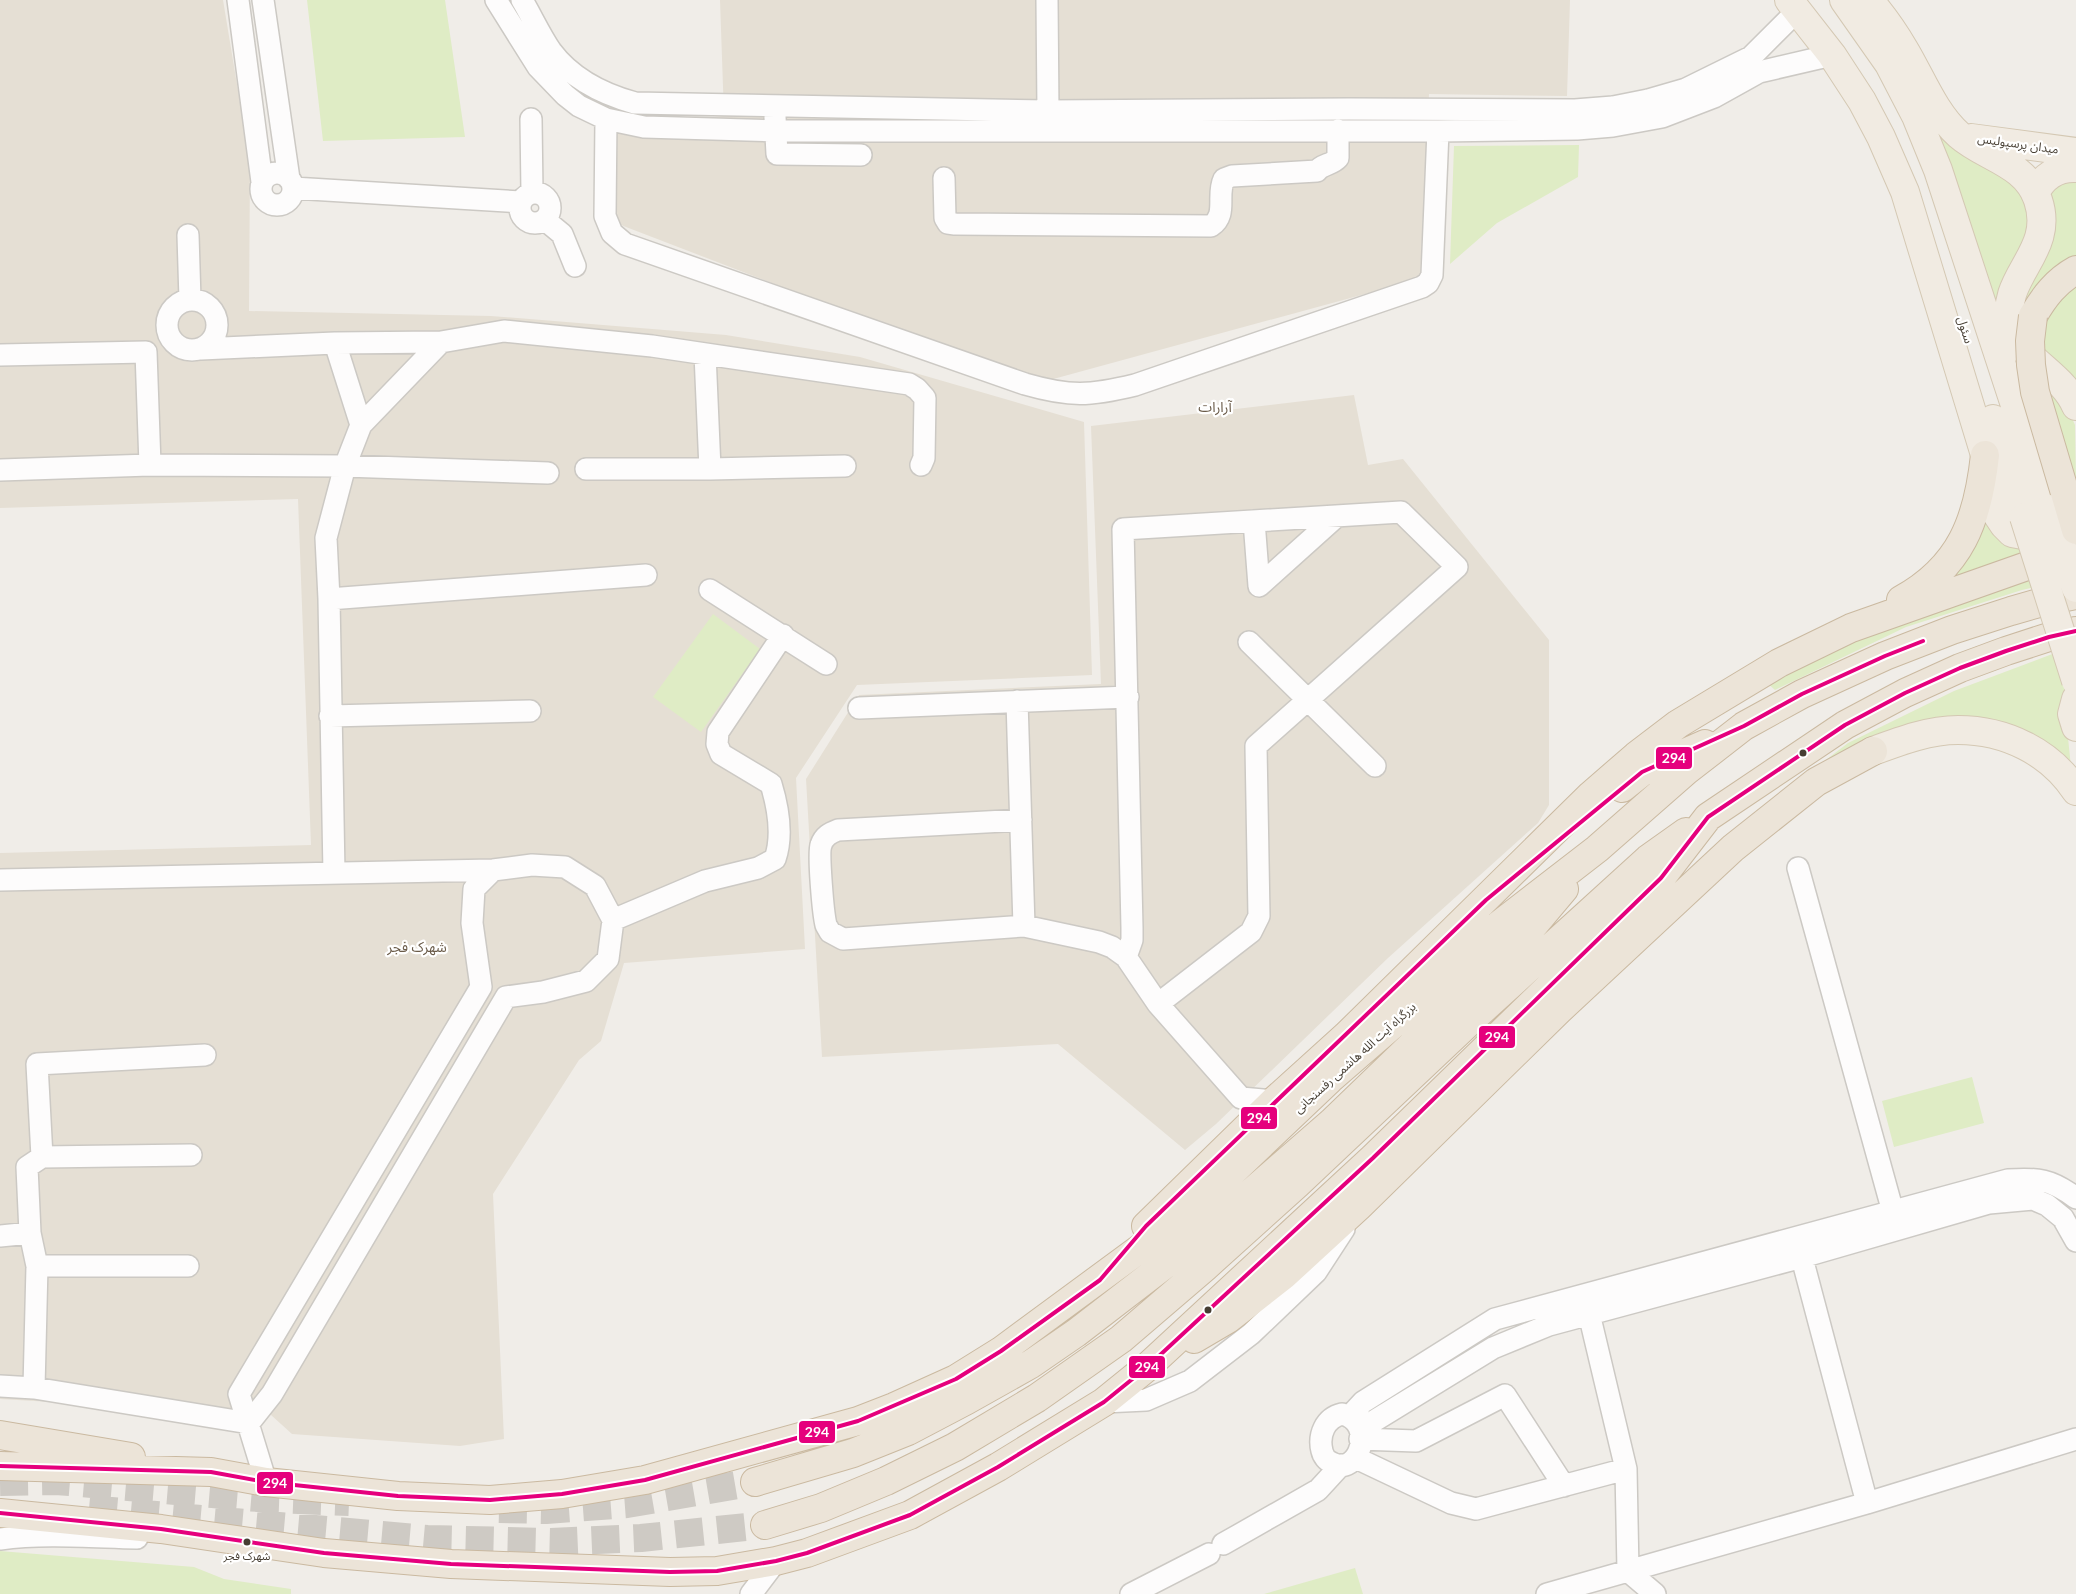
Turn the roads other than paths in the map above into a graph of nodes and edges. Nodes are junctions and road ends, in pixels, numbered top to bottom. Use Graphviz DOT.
graph roads {
  1 [pos="238,0"];
  2 [pos="263,0"];
  3 [pos="496,0"];
  4 [pos="522,0"];
  5 [pos="1047,0"];
  6 [pos="1844,0"];
  7 [pos="1869,0"];
  8 [pos="1798,4"];
  9 [pos="1832,56"];
  10 [pos="775,106"];
  11 [pos="1350,109"];
  12 [pos="1048,111"];
  13 [pos="531,119"];
  14 [pos="606,119"];
  15 [pos="1344,130"];
  16 [pos="777,131"];
  17 [pos="1438,132"];
  18 [pos="1960,136"];
  19 [pos="2076,152"];
  20 [pos="861,154"];
  21 [pos="2076,168"];
  22 [pos="944,178"];
  23 [pos="291,183"];
  24 [pos="2035,193"];
  25 [pos="527,198"];
  26 [pos="188,235"];
  27 [pos="576,266"];
  28 [pos="2076,270"];
  29 [pos="190,300"];
  30 [pos="441,342"];
  31 [pos="335,343"];
  32 [pos="192,349"];
  33 [pos="146,352"];
  34 [pos="705,354"];
  35 [pos="0,355"];
  36 [pos="2076,406"];
  37 [pos="361,425"];
  38 [pos="1985,455"];
  39 [pos="150,465"];
  40 [pos="920,465"];
  41 [pos="345,466"];
  42 [pos="845,466"];
  43 [pos="586,469"];
  44 [pos="710,469"];
  45 [pos="0,470"];
  46 [pos="548,473"];
  47 [pos="2076,509"];
  48 [pos="2036,513"];
  49 [pos="1337,516"];
  50 [pos="1254,521"];
  51 [pos="2076,530"];
  52 [pos="2076,548"];
  53 [pos="646,575"];
  54 [pos="2076,588"];
  55 [pos="710,590"];
  56 [pos="2076,596"];
  57 [pos="329,599"];
  58 [pos="1851,628"];
  59 [pos="2076,632"];
  60 [pos="783,635"];
  61 [pos="1249,642"];
  62 [pos="826,664"];
  63 [pos="2076,681"];
  64 [pos="1128,697"];
  65 [pos="2076,699"];
  66 [pos="1308,700"];
  67 [pos="1017,701"];
  68 [pos="859,708"];
  69 [pos="530,711"];
  70 [pos="330,716"];
  71 [pos="1744,726"];
  72 [pos="2076,727"];
  73 [pos="1873,751"];
  74 [pos="1375,766"];
  75 [pos="2076,791"];
  76 [pos="1708,817"];
  77 [pos="1021,820"];
  78 [pos="1597,849"];
  79 [pos="1798,868"];
  80 [pos="493,870"];
  81 [pos="334,873"];
  82 [pos="0,880"];
  83 [pos="1486,900"];
  84 [pos="613,920"];
  85 [pos="1024,926"];
  86 [pos="1126,957"];
  87 [pos="1158,1004"];
  88 [pos="206,1055"];
  89 [pos="1241,1098"];
  90 [pos="1274,1102"];
  91 [pos="1228,1148"];
  92 [pos="191,1155"];
  93 [pos="42,1158"];
  94 [pos="2076,1198"];
  95 [pos="1358,1207"];
  96 [pos="1893,1212"];
  97 [pos="30,1232"];
  98 [pos="0,1236"];
  99 [pos="2076,1242"];
  100 [pos="1799,1247"];
  101 [pos="36,1266"];
  102 [pos="188,1266"];
  103 [pos="1100,1280"];
  104 [pos="1587,1305"];
  105 [pos="1146,1368"];
  106 [pos="0,1386"];
  107 [pos="34,1388"];
  108 [pos="1104,1402"];
  109 [pos="250,1423"];
  110 [pos="0,1436"];
  111 [pos="2076,1439"];
  112 [pos="1354,1441"];
  113 [pos="0,1466"];
  114 [pos="1626,1468"];
  115 [pos="211,1472"];
  116 [pos="266,1482"];
  117 [pos="755,1482"];
  118 [pos="1564,1486"];
  119 [pos="1867,1503"];
  120 [pos="0,1513"];
  121 [pos="765,1525"];
  122 [pos="0,1539"];
  123 [pos="226,1540"];
  124 [pos="776,1562"];
  125 [pos="1628,1571"];
  126 [pos="751,1594"];
  127 [pos="1131,1594"];
  128 [pos="1546,1594"];
  129 [pos="1655,1594"];
  1 -- 23 [label="street"];
  2 -- 23 [label="street"];
  3 -- 14 [label="street"];
  4 -- 10 [label="street"];
  5 -- 12 [label="street"];
  6 -- 48 [label="main road, سئول"];
  7 -- 18 [label="main road"];
  8 -- 9 [label="main road"];
  8 -- 11 [label="street"];
  8 -- 48 [label="main road, سئول"];
  9 -- 17 [label="street"];
  9 -- 38 [label="main road"];
  10 -- 12 [label="street"];
  10 -- 16 [label="street"];
  11 -- 12 [label="street"];
  11 -- 15 [label="street"];
  13 -- 25 [label="street"];
  14 -- 16 [label="street"];
  14 -- 17 [label="street"];
  15 -- 16 [label="street"];
  15 -- 17 [label="street"];
  15 -- 22 [label="street"];
  16 -- 20 [label="street"];
  18 -- 19 [label="main road, میدان پرسپولیس"];
  18 -- 24 [label="main road"];
  21 -- 24 [label="main road"];
  23 -- 25 [label="street"];
  24 -- 36 [label="main road"];
  25 -- 27 [label="street"];
  26 -- 29 [label="street"];
  28 -- 51 [label="highway, bridge"];
  29 -- 32 [label="street"];
  29 -- 32 [label="street"];
  30 -- 31 [label="street"];
  30 -- 34 [label="street"];
  30 -- 37 [label="street"];
  31 -- 32 [label="street"];
  31 -- 37 [label="street"];
  32 -- 33 [label="street"];
  33 -- 35 [label="street"];
  33 -- 39 [label="street"];
  34 -- 40 [label="street"];
  34 -- 44 [label="street"];
  37 -- 41 [label="street"];
  38 -- 47 [label="main road"];
  38 -- 58 [label="highway"];
  39 -- 41 [label="street"];
  39 -- 45 [label="street"];
  41 -- 46 [label="street"];
  41 -- 57 [label="street"];
  42 -- 44 [label="street"];
  43 -- 44 [label="street"];
  48 -- 54 [label="main road, سئول, bridge"];
  48 -- 63 [label="main road, سئول, bridge"];
  49 -- 50 [label="street"];
  49 -- 50 [label="street"];
  49 -- 66 [label="street"];
  50 -- 64 [label="street"];
  52 -- 58 [label="highway"];
  53 -- 57 [label="street"];
  55 -- 60 [label="street"];
  56 -- 71 [label="highway, بزرگراه آیت الله هاشمی رفسنجانی"];
  57 -- 70 [label="street"];
  58 -- 83 [label="highway"];
  59 -- 76 [label="highway"];
  60 -- 62 [label="street"];
  60 -- 84 [label="street"];
  61 -- 66 [label="street"];
  64 -- 67 [label="street"];
  64 -- 86 [label="street"];
  65 -- 72 [label="main road"];
  66 -- 74 [label="street"];
  66 -- 87 [label="street"];
  67 -- 68 [label="street"];
  67 -- 77 [label="street"];
  69 -- 70 [label="street"];
  70 -- 81 [label="street"];
  71 -- 78 [label="highway, بزرگراه آیت الله هاشمی رفسنجانی"];
  71 -- 83 [label="highway"];
  73 -- 75 [label="main road"];
  73 -- 95 [label="highway"];
  76 -- 105 [label="highway"];
  76 -- 121 [label="highway"];
  77 -- 85 [label="street"];
  77 -- 85 [label="street"];
  78 -- 103 [label="highway, بزرگراه آیت الله هاشمی رفسنجانی"];
  78 -- 117 [label="highway, بزرگراه آیت الله هاشمی رفسنجانی"];
  79 -- 96 [label="street"];
  80 -- 81 [label="street"];
  80 -- 84 [label="street"];
  80 -- 109 [label="street"];
  81 -- 82 [label="street"];
  83 -- 90 [label="highway"];
  84 -- 109 [label="street"];
  85 -- 86 [label="street"];
  86 -- 87 [label="street"];
  87 -- 89 [label="street"];
  88 -- 93 [label="street"];
  89 -- 90 [label="street"];
  89 -- 91 [label="street"];
  90 -- 91 [label="highway"];
  91 -- 103 [label="highway"];
  92 -- 93 [label="street"];
  93 -- 97 [label="street"];
  94 -- 96 [label="street"];
  95 -- 105 [label="highway"];
  95 -- 108 [label="street"];
  96 -- 100 [label="street"];
  97 -- 98 [label="street"];
  97 -- 101 [label="street"];
  99 -- 100 [label="street"];
  100 -- 104 [label="street"];
  100 -- 119 [label="street"];
  101 -- 102 [label="street"];
  101 -- 107 [label="street"];
  103 -- 116 [label="highway, بزرگراه آیت الله هاشمی رفسنجانی"];
  104 -- 112 [label="street"];
  104 -- 114 [label="street"];
  105 -- 108 [label="highway"];
  106 -- 107 [label="street"];
  107 -- 109 [label="street"];
  108 -- 124 [label="highway"];
  109 -- 116 [label="street"];
  110 -- 115 [label="highway"];
  111 -- 119 [label="street"];
  112 -- 118 [label="street"];
  112 -- 118 [label="street"];
  112 -- 127 [label="street"];
  113 -- 115 [label="highway, بزرگراه آیت الله هاشمی رفسنجانی"];
  114 -- 118 [label="street"];
  114 -- 125 [label="street"];
  115 -- 116 [label="highway, بزرگراه آیت الله هاشمی رفسنجانی"];
  119 -- 125 [label="street"];
  120 -- 123 [label="highway"];
  122 -- 123 [label="street"];
  123 -- 124 [label="highway"];
  124 -- 126 [label="street"];
  125 -- 128 [label="street"];
  125 -- 129 [label="street"];
}
